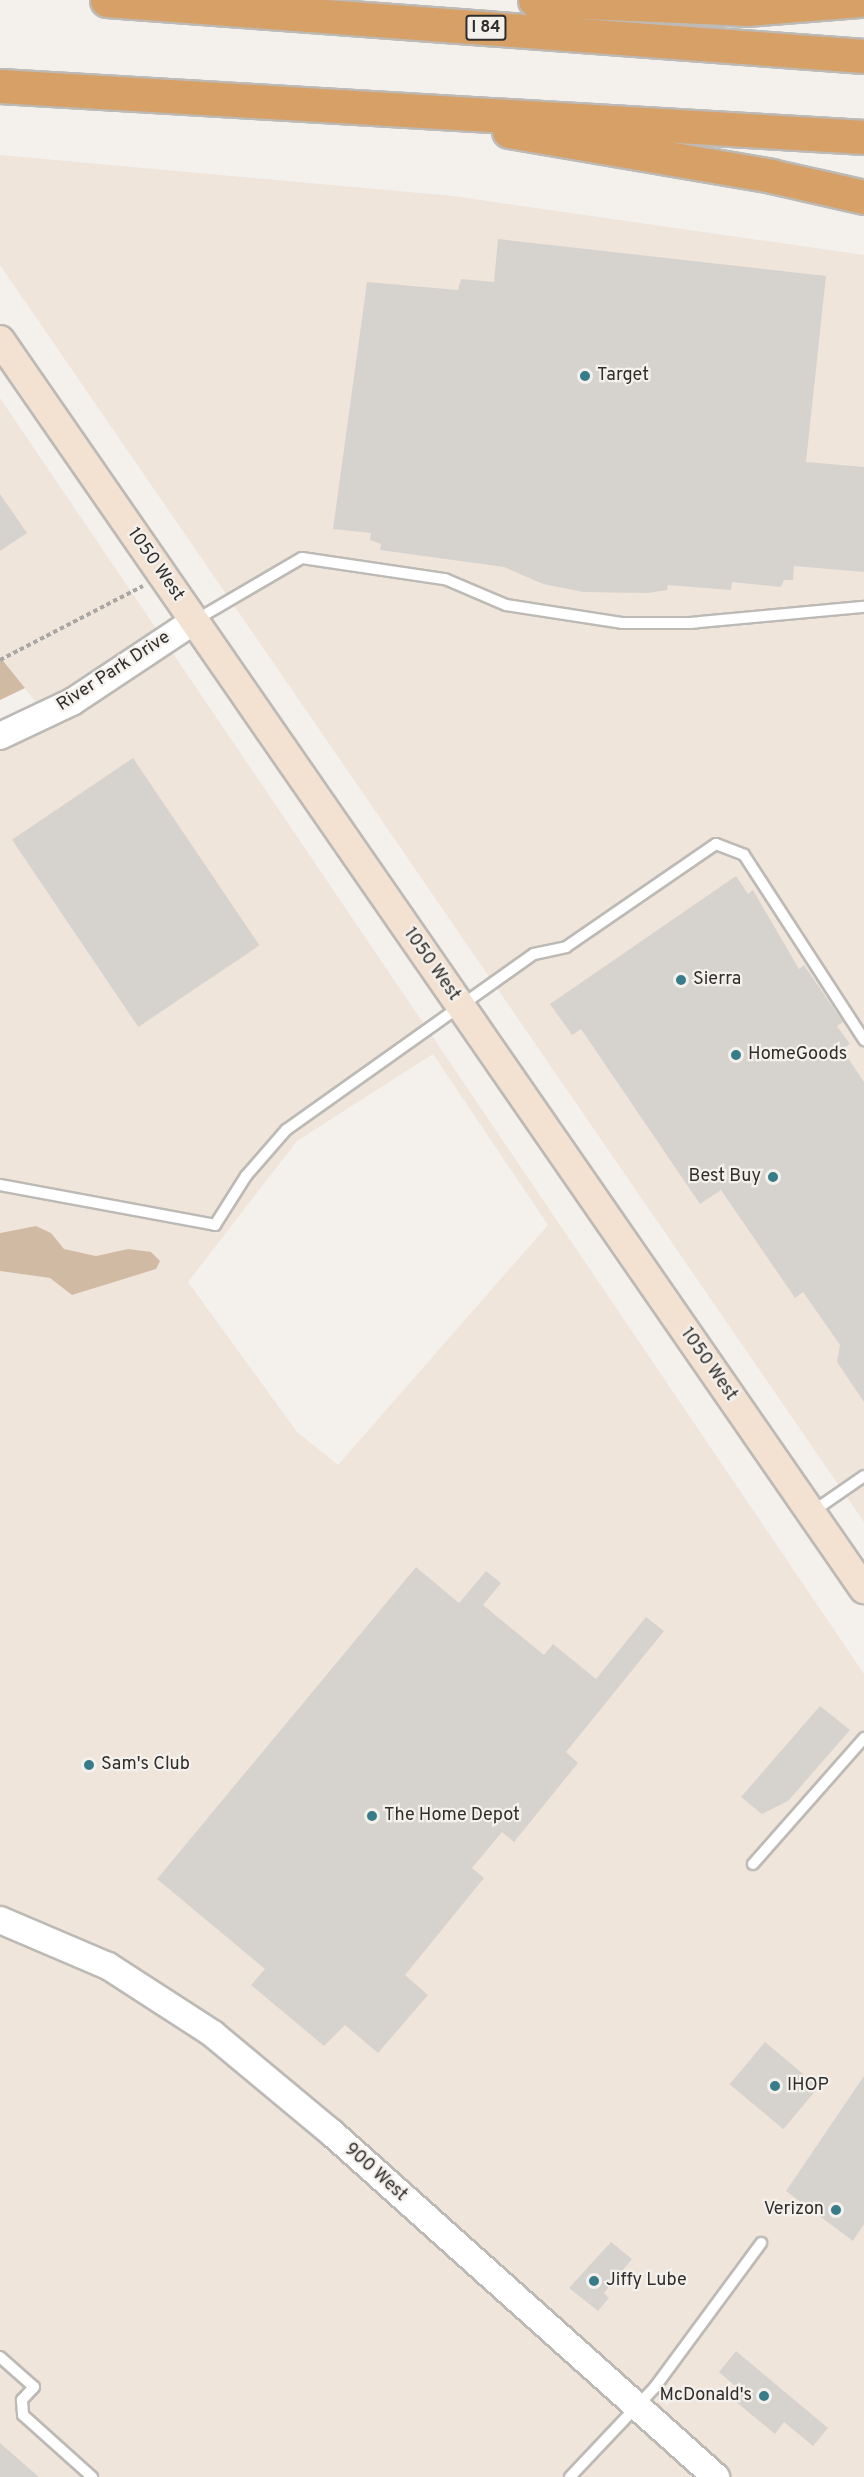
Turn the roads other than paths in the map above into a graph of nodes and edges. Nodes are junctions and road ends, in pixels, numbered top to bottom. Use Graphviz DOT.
graph roads {
  1 [pos="107,0"];
  2 [pos="535,0"];
  3 [pos="859,0"];
  4 [pos="864,56"];
  5 [pos="0,86"];
  6 [pos="432,109"];
  7 [pos="864,137"];
  8 [pos="864,197"];
  9 [pos="0,340"];
  10 [pos="864,607"];
  11 [pos="194,621"];
  12 [pos="0,736"];
  13 [pos="459,1006"];
  14 [pos="864,1040"];
  15 [pos="0,1185"];
  16 [pos="864,1476"];
  17 [pos="811,1513"];
  18 [pos="864,1589"];
  19 [pos="864,1738"];
  20 [pos="753,1864"];
  21 [pos="0,1920"];
  22 [pos="761,2243"];
  23 [pos="0,2357"];
  24 [pos="636,2406"];
  25 [pos="92,2477"];
  26 [pos="570,2477"];
  27 [pos="716,2477"];
  1 -- 4 [label="highway, I 84"];
  2 -- 3 [label="highway"];
  5 -- 6 [label="highway"];
  6 -- 7 [label="highway"];
  6 -- 8 [label="highway"];
  9 -- 11 [label="main road, 1050 West"];
  10 -- 11 [label="lane"];
  11 -- 12 [label="street, River Park Drive"];
  11 -- 13 [label="main road, 1050 West"];
  13 -- 14 [label="lane"];
  13 -- 15 [label="lane"];
  13 -- 17 [label="main road, 1050 West"];
  16 -- 17 [label="lane"];
  17 -- 18 [label="main road, 1050 West"];
  19 -- 20 [label="lane"];
  21 -- 24 [label="street, 900 West"];
  22 -- 24 [label="lane"];
  23 -- 25 [label="lane"];
  24 -- 26 [label="lane"];
  24 -- 27 [label="street, 900 West"];
}
